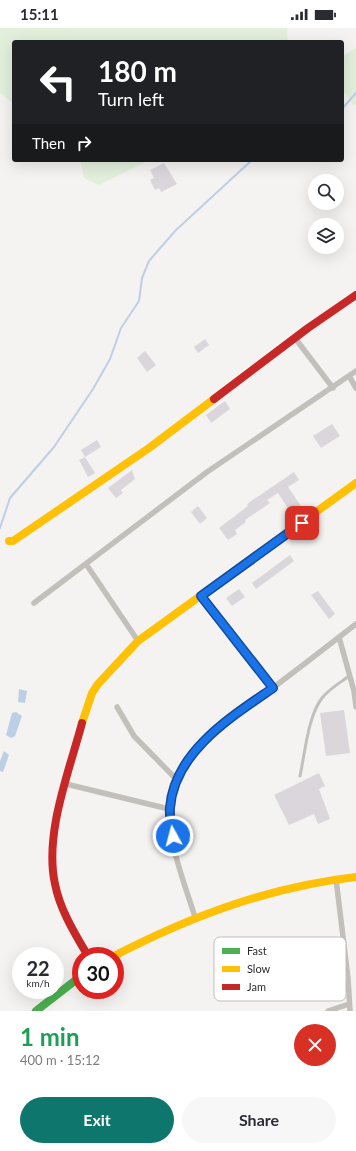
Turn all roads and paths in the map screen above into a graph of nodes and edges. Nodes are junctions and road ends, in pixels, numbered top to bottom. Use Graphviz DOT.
graph roads {
  1 [pos="356,295"];
  2 [pos="295,338"];
  3 [pos="356,371"];
  4 [pos="349,376"];
  5 [pos="333,388"];
  6 [pos="356,388"];
  7 [pos="356,483"];
  8 [pos="9,541"];
  9 [pos="86,564"];
  10 [pos="201,596"];
  11 [pos="34,603"];
  12 [pos="356,624"];
  13 [pos="339,637"];
  14 [pos="138,641"];
  15 [pos="349,676"];
  16 [pos="273,688"];
  17 [pos="117,707"];
  18 [pos="356,707"];
  19 [pos="300,776"];
  20 [pos="177,780"];
  21 [pos="66,784"];
  22 [pos="169,809"];
  23 [pos="356,877"];
  24 [pos="336,879"];
  25 [pos="195,917"];
  26 [pos="342,937"];
  27 [pos="83,947"];
  28 [pos="124,950"];
  29 [pos="346,975"];
  30 [pos="72,983"];
  31 [pos="349,1004"];
  32 [pos="36,1011"];
  33 [pos="328,1011"];
  34 [pos="350,1011"];
  1 -- 2 [label="street"];
  2 -- 5 [label="street"];
  2 -- 8 [label="street"];
  3 -- 4 [label="street"];
  4 -- 5 [label="street"];
  4 -- 6 [label="street"];
  5 -- 9 [label="street"];
  7 -- 10 [label="street"];
  9 -- 11 [label="street"];
  9 -- 14 [label="street"];
  10 -- 14 [label="street"];
  10 -- 16 [label="street"];
  12 -- 13 [label="street"];
  13 -- 15 [label="street"];
  13 -- 16 [label="street"];
  14 -- 21 [label="street"];
  15 -- 18 [label="street"];
  15 -- 19 [label="lane"];
  16 -- 20 [label="street"];
  17 -- 20 [label="street"];
  20 -- 22 [label="street"];
  21 -- 22 [label="street"];
  21 -- 27 [label="street"];
  22 -- 25 [label="street"];
  23 -- 24 [label="street"];
  24 -- 25 [label="street"];
  24 -- 26 [label="street"];
  25 -- 28 [label="street"];
  29 -- 31 [label="street"];
  30 -- 32 [label="street"];
  31 -- 33 [label="street"];
  31 -- 34 [label="street"];
}
